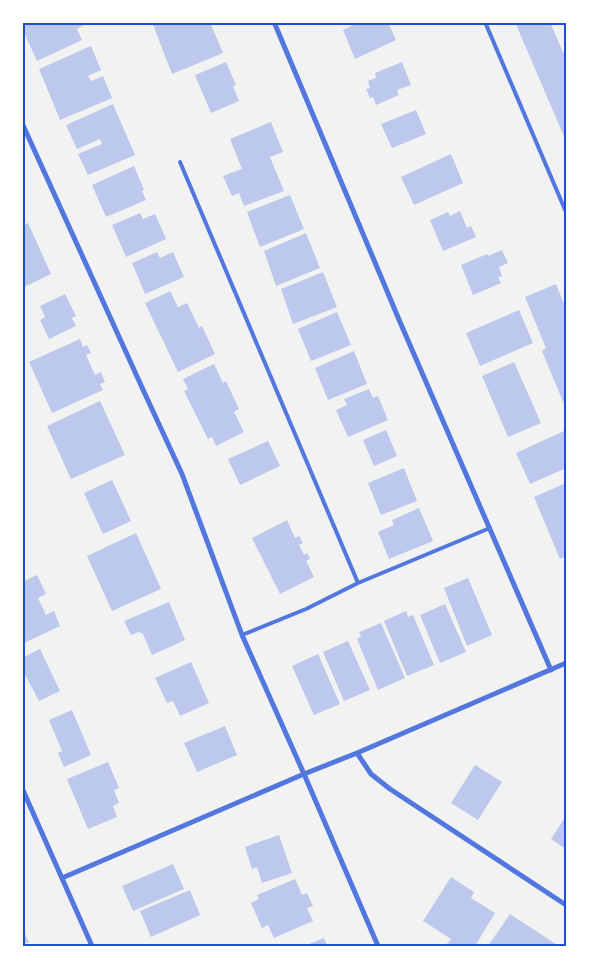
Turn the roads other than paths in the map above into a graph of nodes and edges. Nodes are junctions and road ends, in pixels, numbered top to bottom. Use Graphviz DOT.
graph roads {
  1 [pos="274,22"];
  2 [pos="485,22"];
  3 [pos="22,123"];
  4 [pos="180,162"];
  5 [pos="566,212"];
  6 [pos="490,528"];
  7 [pos="358,583"];
  8 [pos="242,635"];
  9 [pos="566,663"];
  10 [pos="550,670"];
  11 [pos="357,753"];
  12 [pos="304,774"];
  13 [pos="22,788"];
  14 [pos="62,878"];
  15 [pos="566,905"];
  16 [pos="92,946"];
  17 [pos="378,946"];
  1 -- 6 [label="street"];
  2 -- 5 [label="lane"];
  3 -- 8 [label="street"];
  4 -- 7 [label="lane"];
  6 -- 7 [label="lane"];
  6 -- 10 [label="street"];
  7 -- 8 [label="lane"];
  8 -- 12 [label="street"];
  9 -- 10 [label="street"];
  10 -- 11 [label="street"];
  11 -- 12 [label="street"];
  11 -- 15 [label="street"];
  12 -- 14 [label="street"];
  12 -- 17 [label="street"];
  13 -- 14 [label="street"];
  14 -- 16 [label="street"];
}
